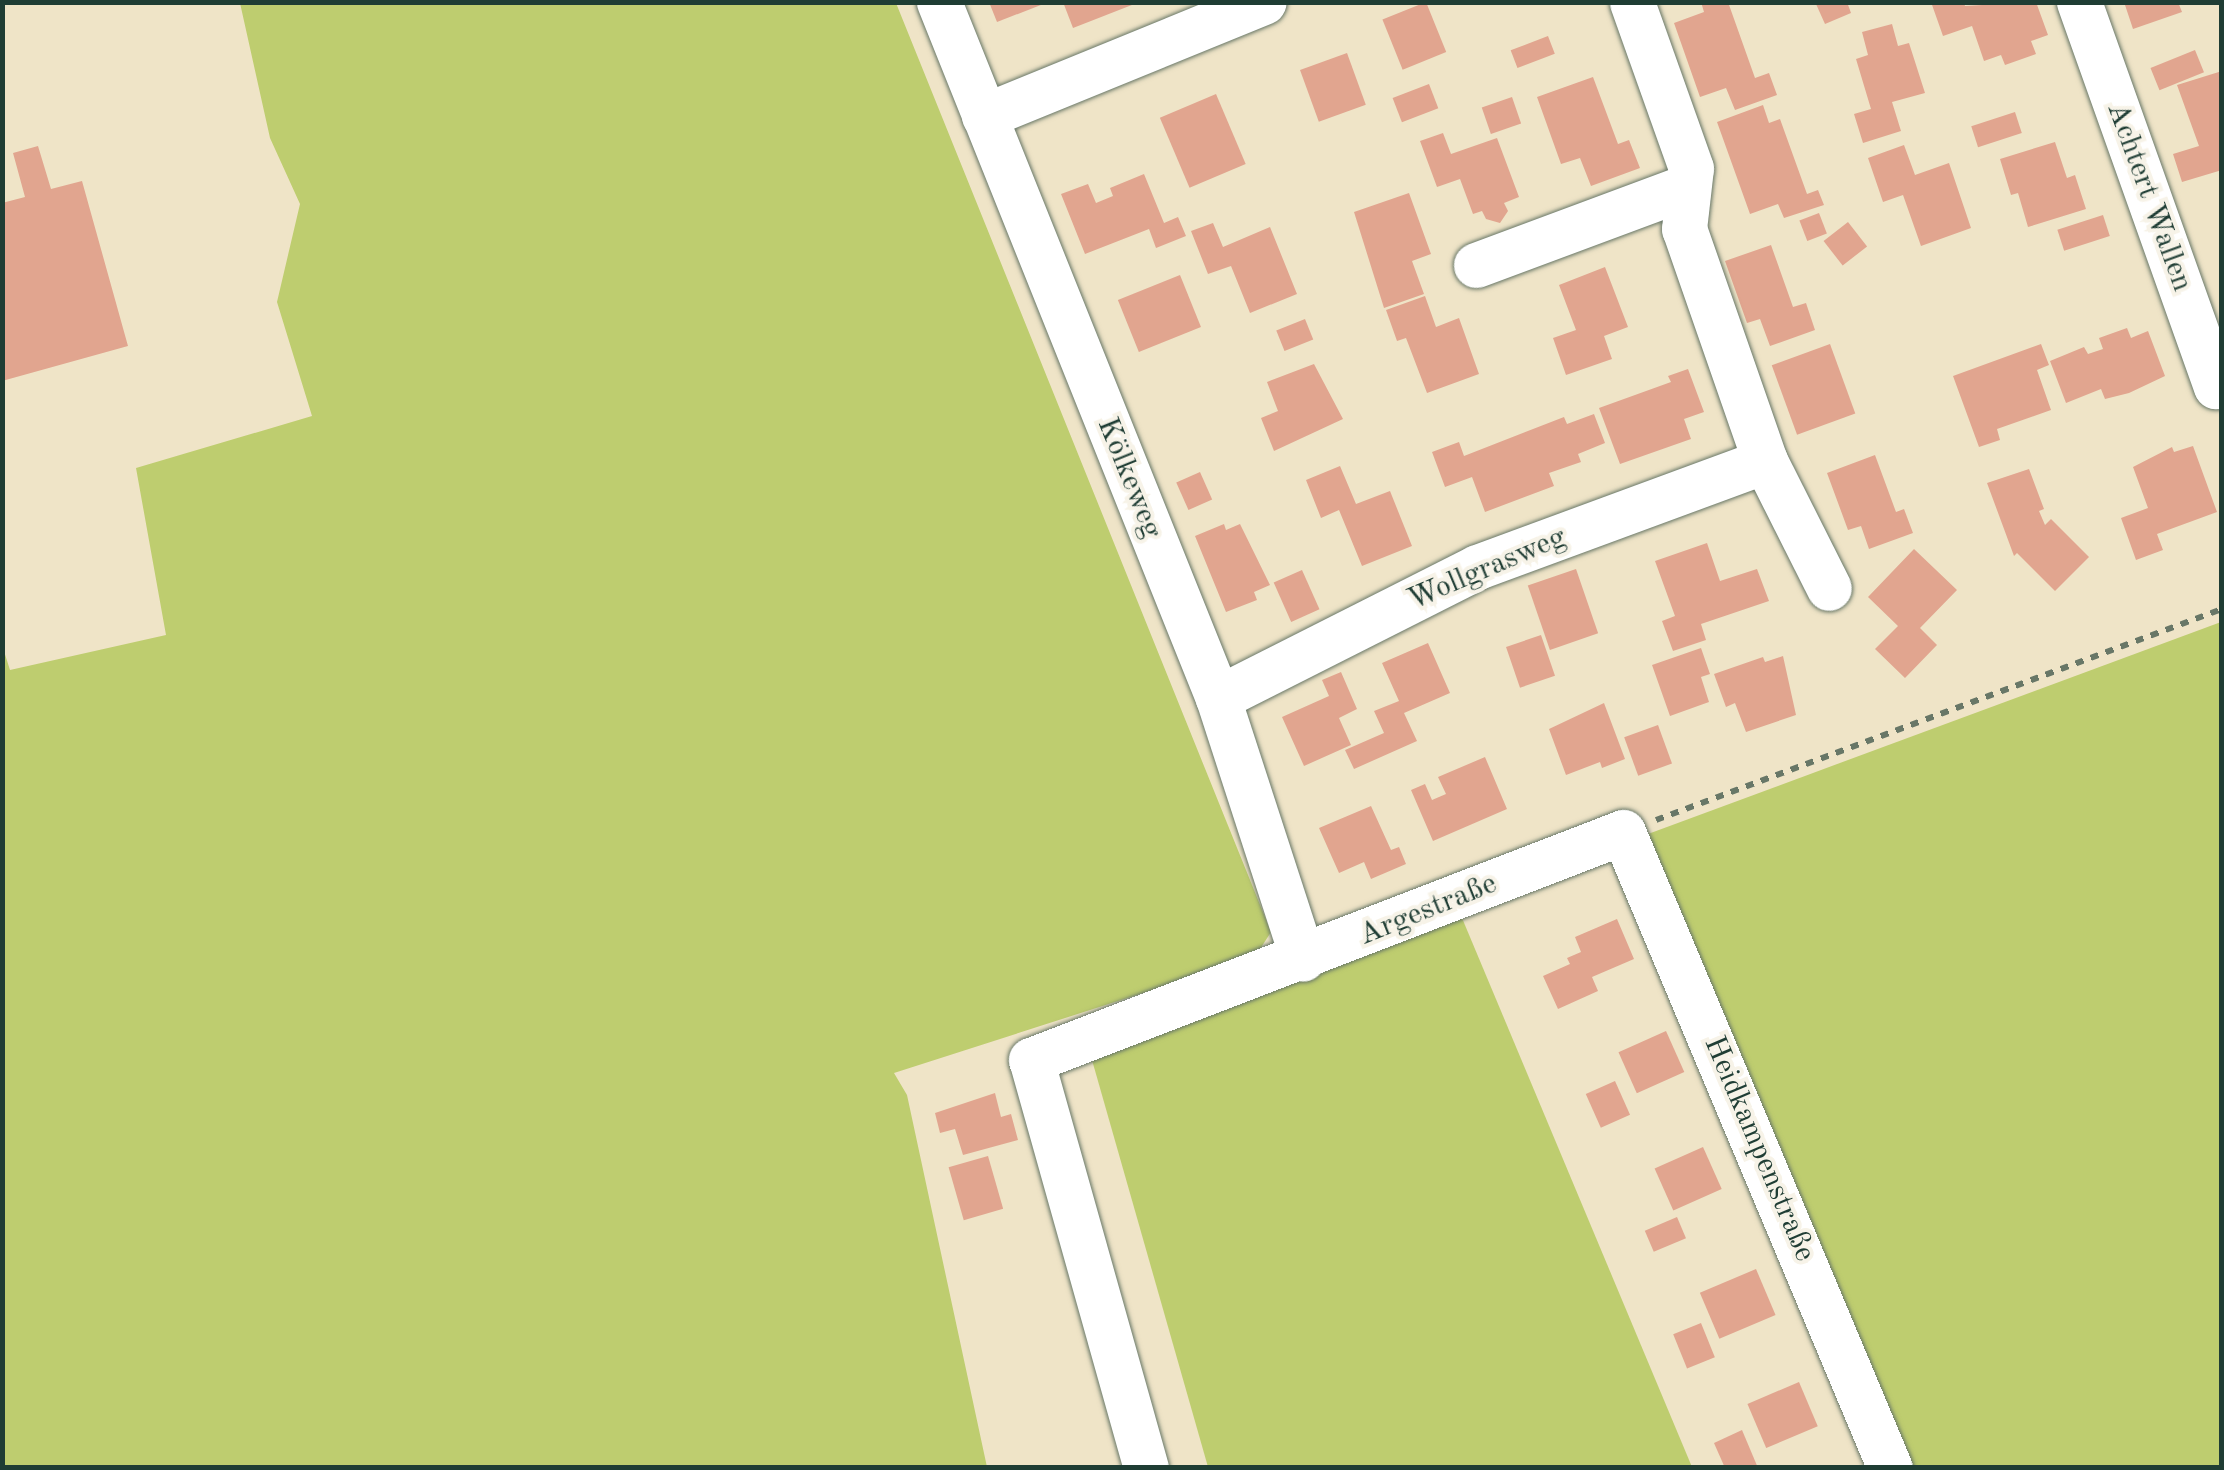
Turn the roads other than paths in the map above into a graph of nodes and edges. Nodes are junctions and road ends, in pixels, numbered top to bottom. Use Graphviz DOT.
graph roads {
  1 [pos="939,2"];
  2 [pos="1264,2"];
  3 [pos="1632,2"];
  4 [pos="2079,2"];
  5 [pos="984,116"];
  6 [pos="1688,186"];
  7 [pos="1476,265"];
  8 [pos="2222,384"];
  9 [pos="1765,461"];
  10 [pos="1829,588"];
  11 [pos="1218,698"];
  12 [pos="1624,832"];
  13 [pos="1303,959"];
  14 [pos="1146,1468"];
  15 [pos="1890,1468"];
  1 -- 5 [label="street, Kölkeweg"];
  2 -- 5 [label="street"];
  3 -- 6 [label="street"];
  4 -- 8 [label="street, Achtert Wallen"];
  5 -- 11 [label="street, Kölkeweg"];
  6 -- 7 [label="street"];
  6 -- 9 [label="street"];
  9 -- 10 [label="street"];
  9 -- 11 [label="street, Wollgrasweg"];
  11 -- 13 [label="street, Kölkeweg"];
  12 -- 13 [label="street, Argestraße"];
  12 -- 15 [label="street, Heidkampenstraße"];
  13 -- 14 [label="street, Argestraße"];
}
